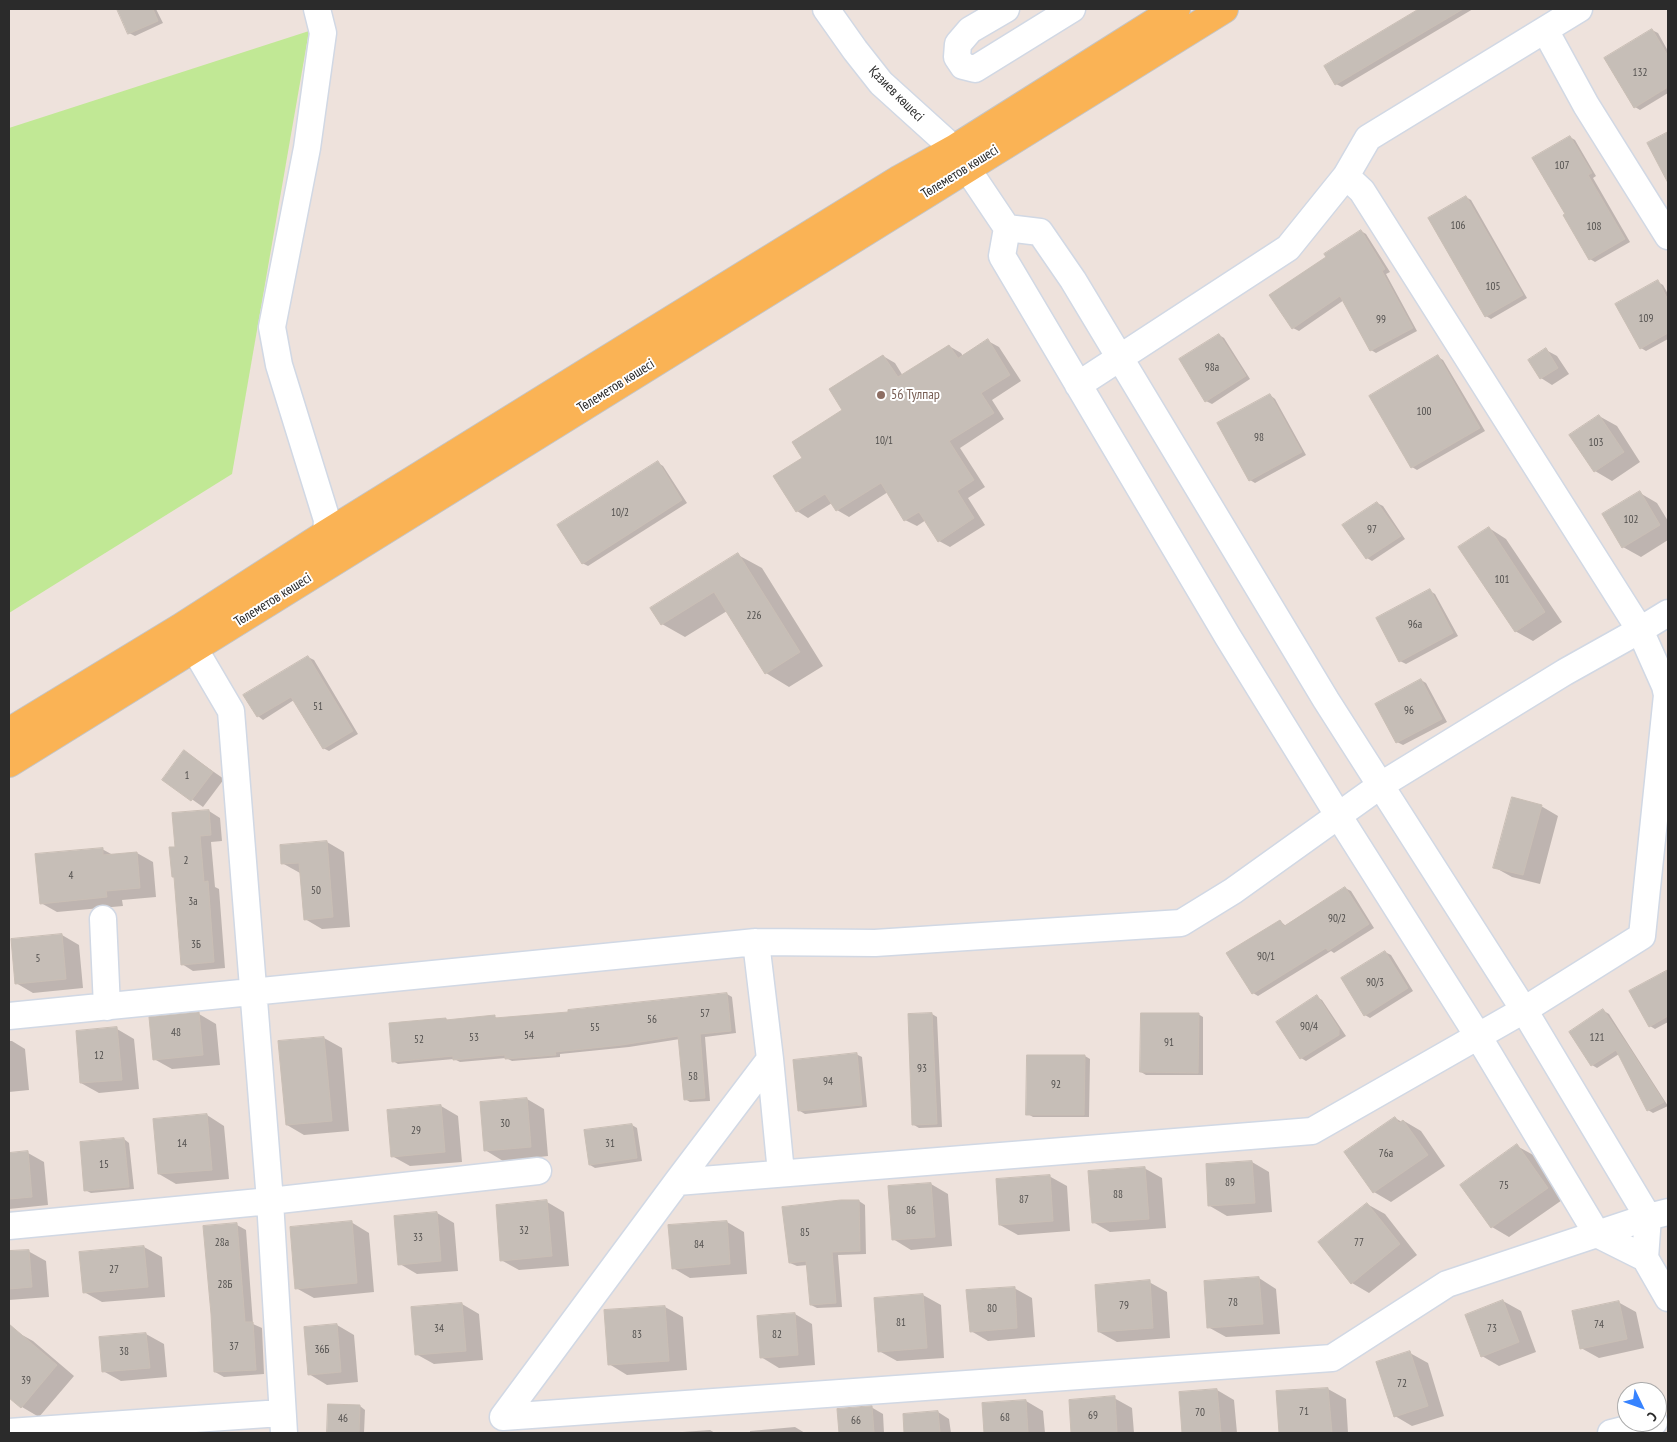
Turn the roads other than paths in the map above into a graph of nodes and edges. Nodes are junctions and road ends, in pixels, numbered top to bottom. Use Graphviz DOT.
graph roads {
  1 [pos="317,9"];
  2 [pos="826,9"];
  3 [pos="1006,9"];
  4 [pos="1072,9"];
  5 [pos="1176,9"];
  6 [pos="1224,9"];
  7 [pos="1579,9"];
  8 [pos="1545,30"];
  9 [pos="960,158"];
  10 [pos="1346,176"];
  11 [pos="1007,228"];
  12 [pos="1668,236"];
  13 [pos="631,345"];
  14 [pos="1120,359"];
  15 [pos="650,365"];
  16 [pos="1078,385"];
  17 [pos="326,534"];
  18 [pos="1668,613"];
  19 [pos="1640,630"];
  20 [pos="194,648"];
  21 [pos="9,732"];
  22 [pos="9,763"];
  23 [pos="1381,785"];
  24 [pos="1338,815"];
  25 [pos="103,919"];
  26 [pos="756,942"];
  27 [pos="253,992"];
  28 [pos="107,1006"];
  29 [pos="1524,1010"];
  30 [pos="9,1016"];
  31 [pos="1478,1036"];
  32 [pos="770,1059"];
  33 [pos="538,1170"];
  34 [pos="781,1173"];
  35 [pos="677,1182"];
  36 [pos="270,1202"];
  37 [pos="1658,1214"];
  38 [pos="9,1226"];
  39 [pos="1597,1234"];
  40 [pos="1645,1258"];
  41 [pos="1668,1298"];
  42 [pos="282,1423"];
  43 [pos="9,1432"];
  1 -- 17 [label="street"];
  2 -- 9 [label="street, Қазиев көшесі"];
  3 -- 4 [label="street"];
  5 -- 9 [label="main road, Төлеметов көшесі"];
  6 -- 9 [label="main road, Төлеметов көшесі"];
  7 -- 8 [label="street"];
  8 -- 10 [label="street"];
  8 -- 12 [label="street"];
  9 -- 11 [label="street, Қазиев көшесі"];
  9 -- 13 [label="main road, Төлеметов көшесі"];
  9 -- 15 [label="main road, Төлеметов көшесі"];
  10 -- 14 [label="street"];
  10 -- 19 [label="street"];
  11 -- 14 [label="street"];
  11 -- 16 [label="street"];
  13 -- 15 [label="main road"];
  13 -- 17 [label="main road, Төлеметов көшесі"];
  14 -- 16 [label="street"];
  14 -- 23 [label="street"];
  15 -- 20 [label="main road, Төлеметов көшесі"];
  16 -- 24 [label="street"];
  17 -- 21 [label="main road, Төлеметов көшесі"];
  18 -- 19 [label="street"];
  19 -- 23 [label="street"];
  19 -- 29 [label="street"];
  20 -- 22 [label="main road, Төлеметов көшесі"];
  20 -- 27 [label="street"];
  23 -- 24 [label="street"];
  23 -- 29 [label="street"];
  24 -- 26 [label="street"];
  24 -- 31 [label="street"];
  25 -- 28 [label="street"];
  26 -- 27 [label="street"];
  26 -- 32 [label="street"];
  27 -- 28 [label="street"];
  27 -- 36 [label="street"];
  28 -- 30 [label="street"];
  29 -- 31 [label="street"];
  29 -- 37 [label="street"];
  31 -- 34 [label="street"];
  31 -- 39 [label="street"];
  32 -- 34 [label="street"];
  32 -- 35 [label="street"];
  33 -- 36 [label="street"];
  34 -- 35 [label="street"];
  35 -- 39 [label="street"];
  36 -- 38 [label="street"];
  36 -- 42 [label="street"];
  37 -- 39 [label="street"];
  37 -- 40 [label="street"];
  39 -- 40 [label="street"];
  40 -- 41 [label="street"];
  42 -- 43 [label="street"];
}
